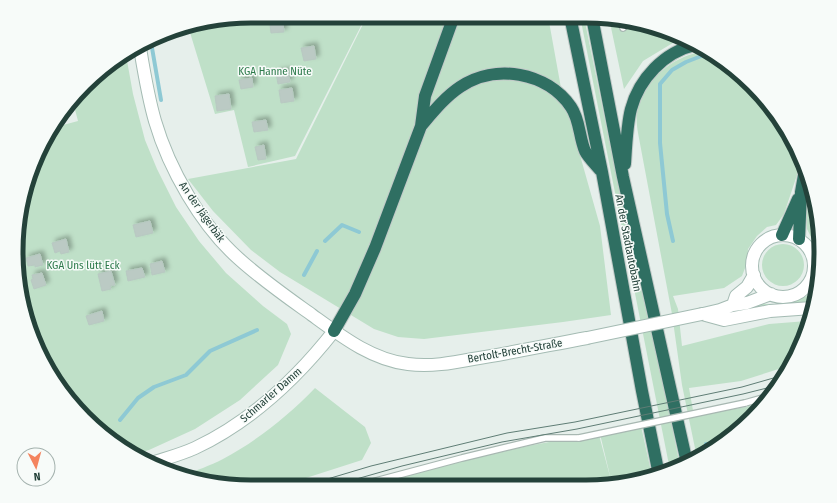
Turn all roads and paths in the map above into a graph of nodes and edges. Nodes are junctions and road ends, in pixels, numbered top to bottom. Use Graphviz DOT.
graph roads {
  1 [pos="451,23"];
  2 [pos="571,23"];
  3 [pos="593,23"];
  4 [pos="688,48"];
  5 [pos="141,52"];
  6 [pos="421,126"];
  7 [pos="602,172"];
  8 [pos="624,177"];
  9 [pos="803,181"];
  10 [pos="800,192"];
  11 [pos="782,235"];
  12 [pos="799,239"];
  13 [pos="814,260"];
  14 [pos="754,275"];
  15 [pos="812,284"];
  16 [pos="771,294"];
  17 [pos="733,304"];
  18 [pos="807,308"];
  19 [pos="702,314"];
  20 [pos="334,331"];
  21 [pos="760,399"];
  22 [pos="686,456"];
  23 [pos="159,461"];
  24 [pos="659,468"];
  25 [pos="379,480"];
  1 -- 6 [label="highway"];
  2 -- 7 [label="highway, An der Stadtautobahn"];
  3 -- 8 [label="highway, An der Stadtautobahn"];
  4 -- 8 [label="highway"];
  5 -- 20 [label="main road, An der Jägerbäk"];
  6 -- 7 [label="highway"];
  6 -- 20 [label="highway"];
  7 -- 24 [label="highway, An der Stadtautobahn"];
  8 -- 22 [label="highway, An der Stadtautobahn"];
  9 -- 10 [label="highway"];
  10 -- 11 [label="highway"];
  10 -- 12 [label="highway"];
  11 -- 12 [label="main road"];
  11 -- 14 [label="main road"];
  12 -- 13 [label="main road, Bertolt-Brecht-Straße"];
  14 -- 16 [label="main road"];
  14 -- 17 [label="main road"];
  15 -- 16 [label="main road, Bertolt-Brecht-Straße"];
  16 -- 17 [label="main road, Bertolt-Brecht-Straße"];
  17 -- 19 [label="main road, Bertolt-Brecht-Straße"];
  18 -- 19 [label="main road, Bertolt-Brecht-Straße"];
  19 -- 20 [label="main road, Bertolt-Brecht-Straße, bridge"];
  20 -- 23 [label="main road, Schmarler Damm"];
  21 -- 25 [label="lane, bridge"];
}
